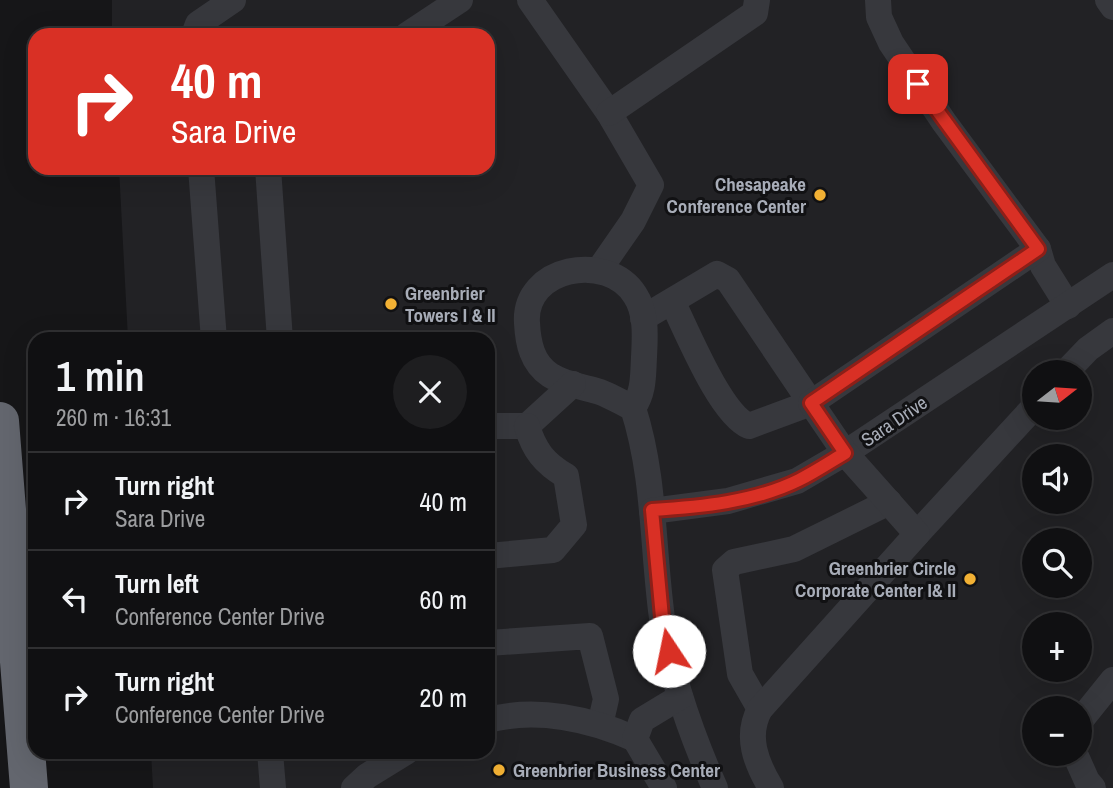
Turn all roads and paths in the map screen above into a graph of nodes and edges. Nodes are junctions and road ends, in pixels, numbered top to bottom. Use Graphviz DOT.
graph roads {
  1 [pos="233,0"];
  2 [pos="460,0"];
  3 [pos="530,0"];
  4 [pos="757,0"];
  5 [pos="878,0"];
  6 [pos="1108,0"];
  7 [pos="1113,7"];
  8 [pos="197,28"];
  9 [pos="418,28"];
  10 [pos="609,113"];
  11 [pos="202,175"];
  12 [pos="268,175"];
  13 [pos="1038,249"];
  14 [pos="600,270"];
  15 [pos="1113,275"];
  16 [pos="672,301"];
  17 [pos="1068,306"];
  18 [pos="643,318"];
  19 [pos="1113,331"];
  20 [pos="213,332"];
  21 [pos="278,332"];
  22 [pos="1077,360"];
  23 [pos="573,384"];
  24 [pos="811,403"];
  25 [pos="633,408"];
  26 [pos="1022,420"];
  27 [pos="0,421"];
  28 [pos="495,426"];
  29 [pos="527,426"];
  30 [pos="845,453"];
  31 [pos="889,502"];
  32 [pos="652,510"];
  33 [pos="917,534"];
  34 [pos="495,555"];
  35 [pos="495,643"];
  36 [pos="1113,680"];
  37 [pos="680,697"];
  38 [pos="1092,706"];
  39 [pos="760,709"];
  40 [pos="495,720"];
  41 [pos="600,725"];
  42 [pos="635,739"];
  43 [pos="271,759"];
  44 [pos="395,759"];
  45 [pos="1080,766"];
  46 [pos="29,788"];
  47 [pos="273,788"];
  48 [pos="354,788"];
  49 [pos="664,788"];
  50 [pos="715,788"];
  51 [pos="771,788"];
  52 [pos="1093,788"];
  1 -- 8 [label="street"];
  2 -- 9 [label="street"];
  3 -- 10 [label="street"];
  4 -- 10 [label="street"];
  5 -- 13 [label="street"];
  6 -- 7 [label="street"];
  10 -- 14 [label="street"];
  11 -- 20 [label="street"];
  12 -- 21 [label="street"];
  13 -- 17 [label="street"];
  13 -- 24 [label="street"];
  14 -- 18 [label="street"];
  14 -- 23 [label="street"];
  15 -- 17 [label="street, Sara Drive"];
  16 -- 18 [label="street"];
  16 -- 24 [label="street"];
  16 -- 24 [label="street"];
  17 -- 30 [label="street, Sara Drive"];
  18 -- 25 [label="street"];
  19 -- 22 [label="street"];
  23 -- 25 [label="street"];
  23 -- 29 [label="street"];
  24 -- 30 [label="street"];
  25 -- 32 [label="street"];
  26 -- 33 [label="street"];
  27 -- 46 [label="highway"];
  28 -- 29 [label="street"];
  29 -- 34 [label="street"];
  30 -- 31 [label="street"];
  30 -- 32 [label="street, Sara Drive"];
  31 -- 33 [label="street"];
  31 -- 39 [label="street"];
  32 -- 37 [label="street"];
  33 -- 39 [label="street"];
  35 -- 41 [label="street"];
  36 -- 38 [label="street"];
  37 -- 42 [label="street"];
  37 -- 50 [label="street"];
  39 -- 51 [label="street"];
  40 -- 41 [label="street"];
  41 -- 42 [label="street"];
  42 -- 49 [label="street"];
  43 -- 47 [label="street"];
  44 -- 48 [label="street"];
  45 -- 52 [label="street"];
}
